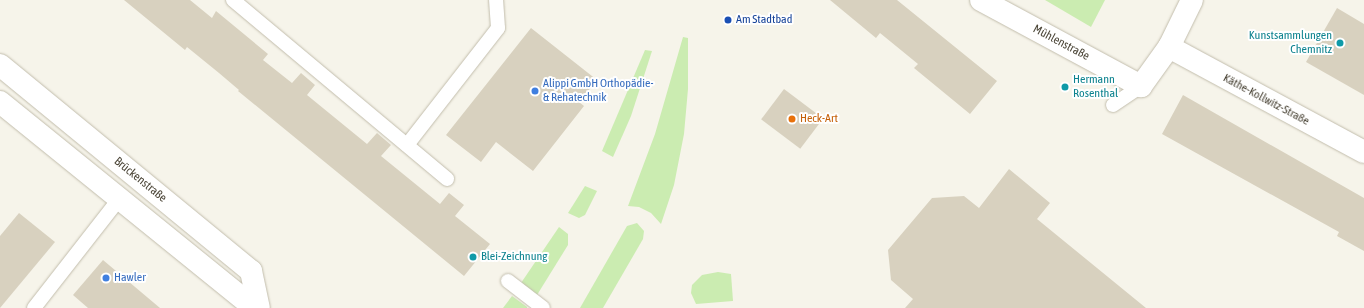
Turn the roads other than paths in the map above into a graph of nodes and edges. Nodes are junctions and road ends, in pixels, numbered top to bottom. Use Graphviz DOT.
graph roads {
  1 [pos="233,0"];
  2 [pos="496,0"];
  3 [pos="981,0"];
  4 [pos="1192,0"];
  5 [pos="1169,47"];
  6 [pos="0,64"];
  7 [pos="1141,86"];
  8 [pos="0,102"];
  9 [pos="1113,105"];
  10 [pos="407,145"];
  11 [pos="1364,152"];
  12 [pos="447,179"];
  13 [pos="120,198"];
  14 [pos="508,281"];
  15 [pos="34,308"];
  16 [pos="254,308"];
  17 [pos="259,308"];
  18 [pos="543,308"];
  1 -- 10 [label="lane"];
  2 -- 10 [label="lane"];
  3 -- 7 [label="street, Mühlenstraße"];
  4 -- 5 [label="street"];
  5 -- 7 [label="street"];
  5 -- 11 [label="street, Käthe-Kollwitz-Straße"];
  6 -- 17 [label="street, Brückenstraße"];
  7 -- 9 [label="lane"];
  8 -- 13 [label="street"];
  10 -- 12 [label="lane"];
  13 -- 15 [label="lane"];
  13 -- 16 [label="street"];
  14 -- 18 [label="lane"];
}
